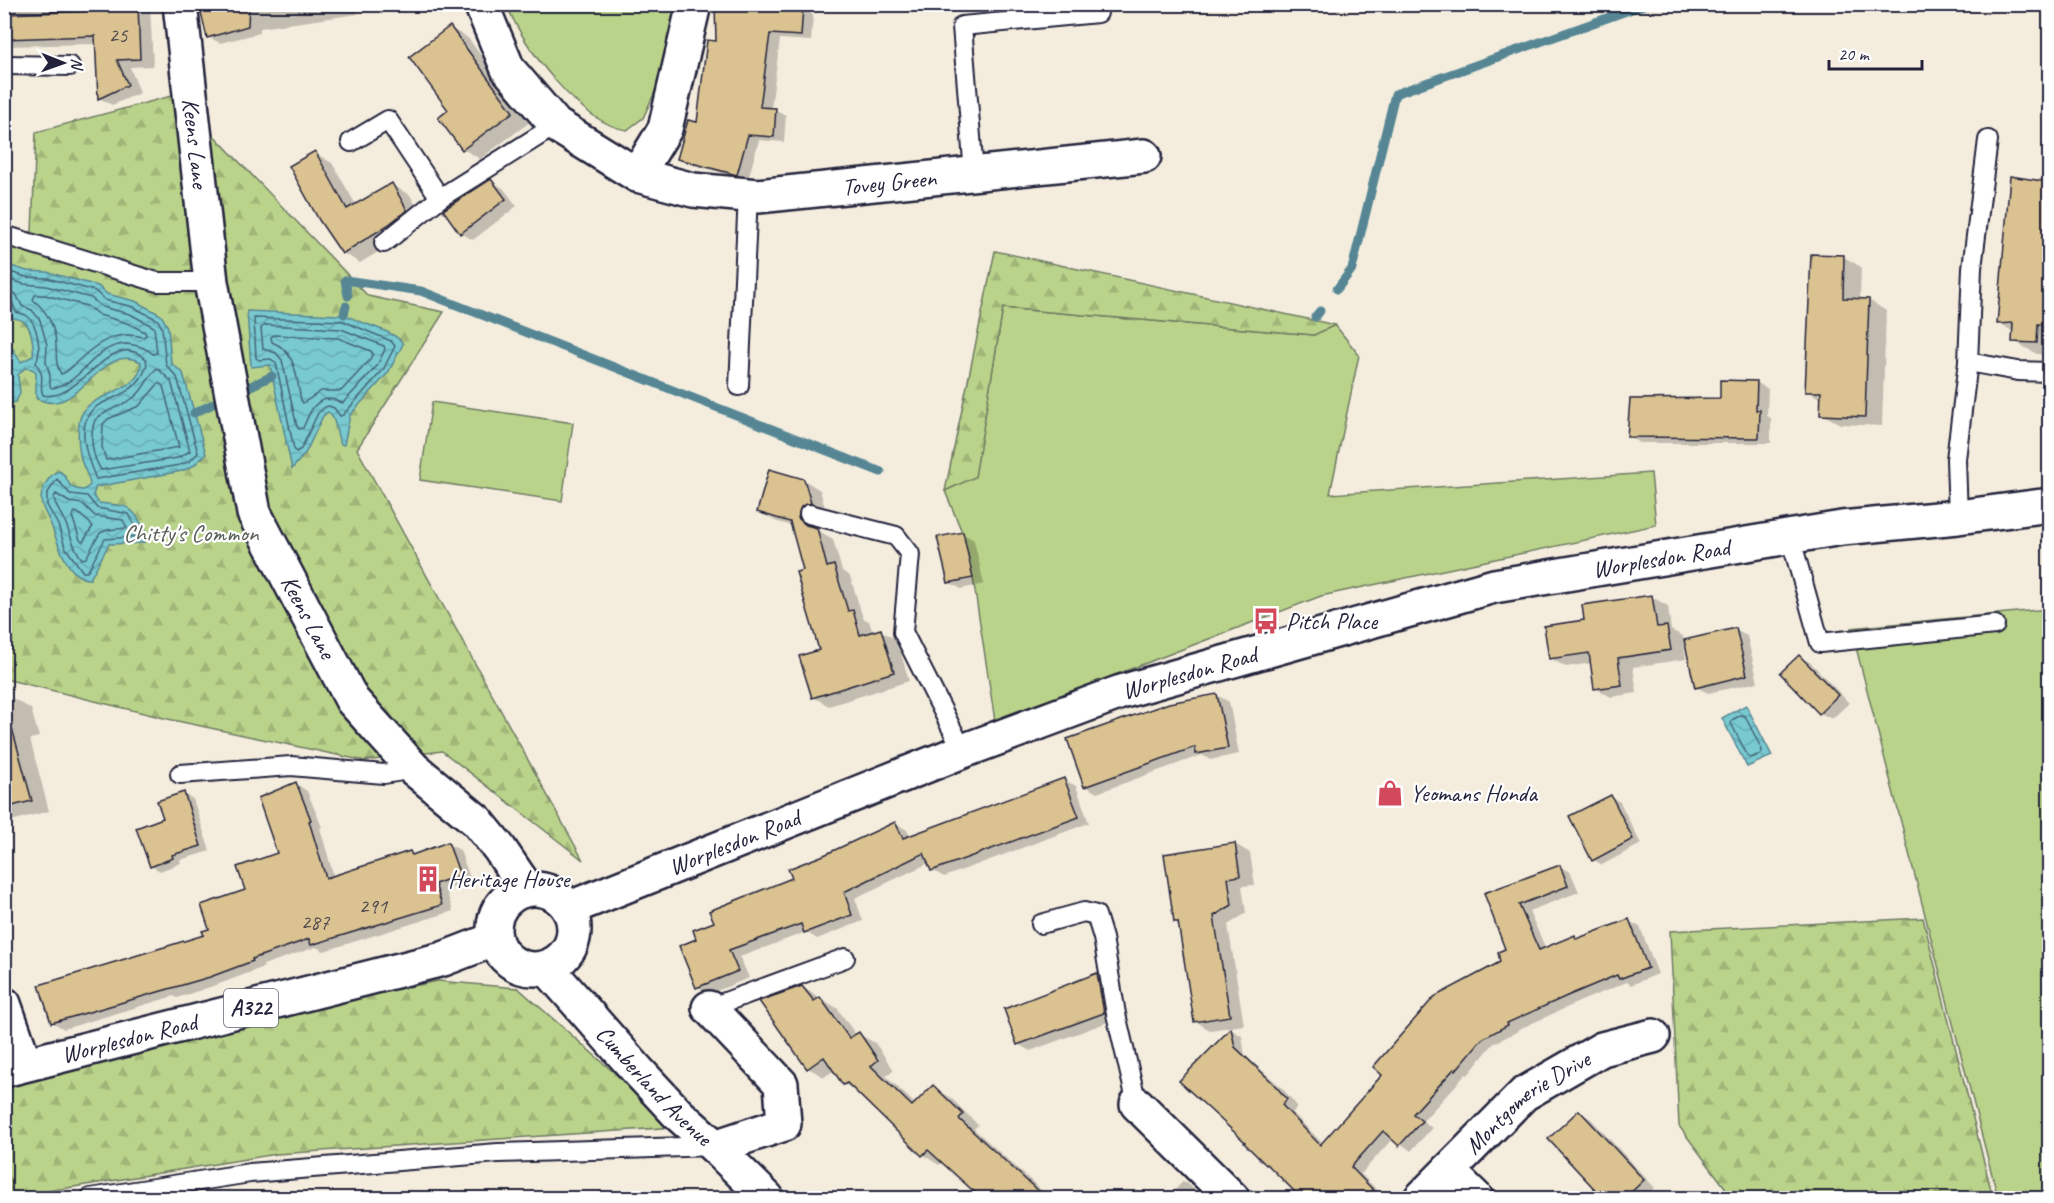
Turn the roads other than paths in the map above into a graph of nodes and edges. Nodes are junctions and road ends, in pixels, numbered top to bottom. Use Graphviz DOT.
graph roads {
  1 [pos="180,4"];
  2 [pos="481,4"];
  3 [pos="694,4"];
  4 [pos="1098,13"];
  5 [pos="4,65"];
  6 [pos="70,66"];
  7 [pos="556,125"];
  8 [pos="1988,140"];
  9 [pos="351,142"];
  10 [pos="1144,156"];
  11 [pos="974,174"];
  12 [pos="637,175"];
  13 [pos="748,195"];
  14 [pos="440,198"];
  15 [pos="4,235"];
  16 [pos="384,243"];
  17 [pos="211,282"];
  18 [pos="1968,362"];
  19 [pos="2049,372"];
  20 [pos="739,386"];
  21 [pos="2049,505"];
  22 [pos="808,514"];
  23 [pos="1958,517"];
  24 [pos="1790,536"];
  25 [pos="1995,625"];
  26 [pos="963,751"];
  27 [pos="414,769"];
  28 [pos="180,774"];
  29 [pos="527,889"];
  30 [pos="570,908"];
  31 [pos="1041,924"];
  32 [pos="495,939"];
  33 [pos="845,958"];
  34 [pos="547,968"];
  35 [pos="4,1004"];
  36 [pos="709,1008"];
  37 [pos="1653,1036"];
  38 [pos="15,1067"];
  39 [pos="1137,1104"];
  40 [pos="716,1147"];
  41 [pos="1448,1171"];
  42 [pos="90,1198"];
  43 [pos="767,1198"];
  44 [pos="1232,1198"];
  45 [pos="1421,1198"];
  46 [pos="1476,1198"];
  1 -- 17 [label="street, Keens Lane"];
  2 -- 7 [label="street, Tovey Green"];
  3 -- 12 [label="street"];
  4 -- 11 [label="lane"];
  5 -- 6 [label="lane"];
  7 -- 12 [label="street, Tovey Green"];
  7 -- 14 [label="lane"];
  8 -- 18 [label="lane"];
  9 -- 14 [label="lane"];
  10 -- 11 [label="street, Tovey Green"];
  11 -- 13 [label="street, Tovey Green"];
  12 -- 13 [label="street, Tovey Green"];
  13 -- 20 [label="lane"];
  14 -- 16 [label="lane"];
  15 -- 17 [label="lane"];
  17 -- 27 [label="street, Keens Lane"];
  18 -- 19 [label="lane"];
  18 -- 23 [label="lane"];
  21 -- 23 [label="street, Worplesdon Road"];
  22 -- 26 [label="lane"];
  23 -- 24 [label="street, Worplesdon Road"];
  24 -- 25 [label="lane"];
  24 -- 26 [label="street, Worplesdon Road"];
  26 -- 30 [label="street, Worplesdon Road"];
  27 -- 28 [label="lane"];
  27 -- 29 [label="street, Keens Lane"];
  29 -- 30 [label="street"];
  29 -- 32 [label="street"];
  30 -- 34 [label="street"];
  31 -- 39 [label="lane"];
  32 -- 34 [label="street"];
  32 -- 38 [label="street, Worplesdon Road / A322"];
  33 -- 36 [label="lane"];
  34 -- 40 [label="street, Cumberland Avenue"];
  35 -- 38 [label="street"];
  36 -- 40 [label="street"];
  37 -- 41 [label="street, Montgomerie Drive"];
  39 -- 44 [label="street"];
  40 -- 42 [label="lane"];
  40 -- 43 [label="street, Cumberland Avenue"];
  41 -- 45 [label="street, Montgomerie Drive"];
  41 -- 46 [label="street"];
}
